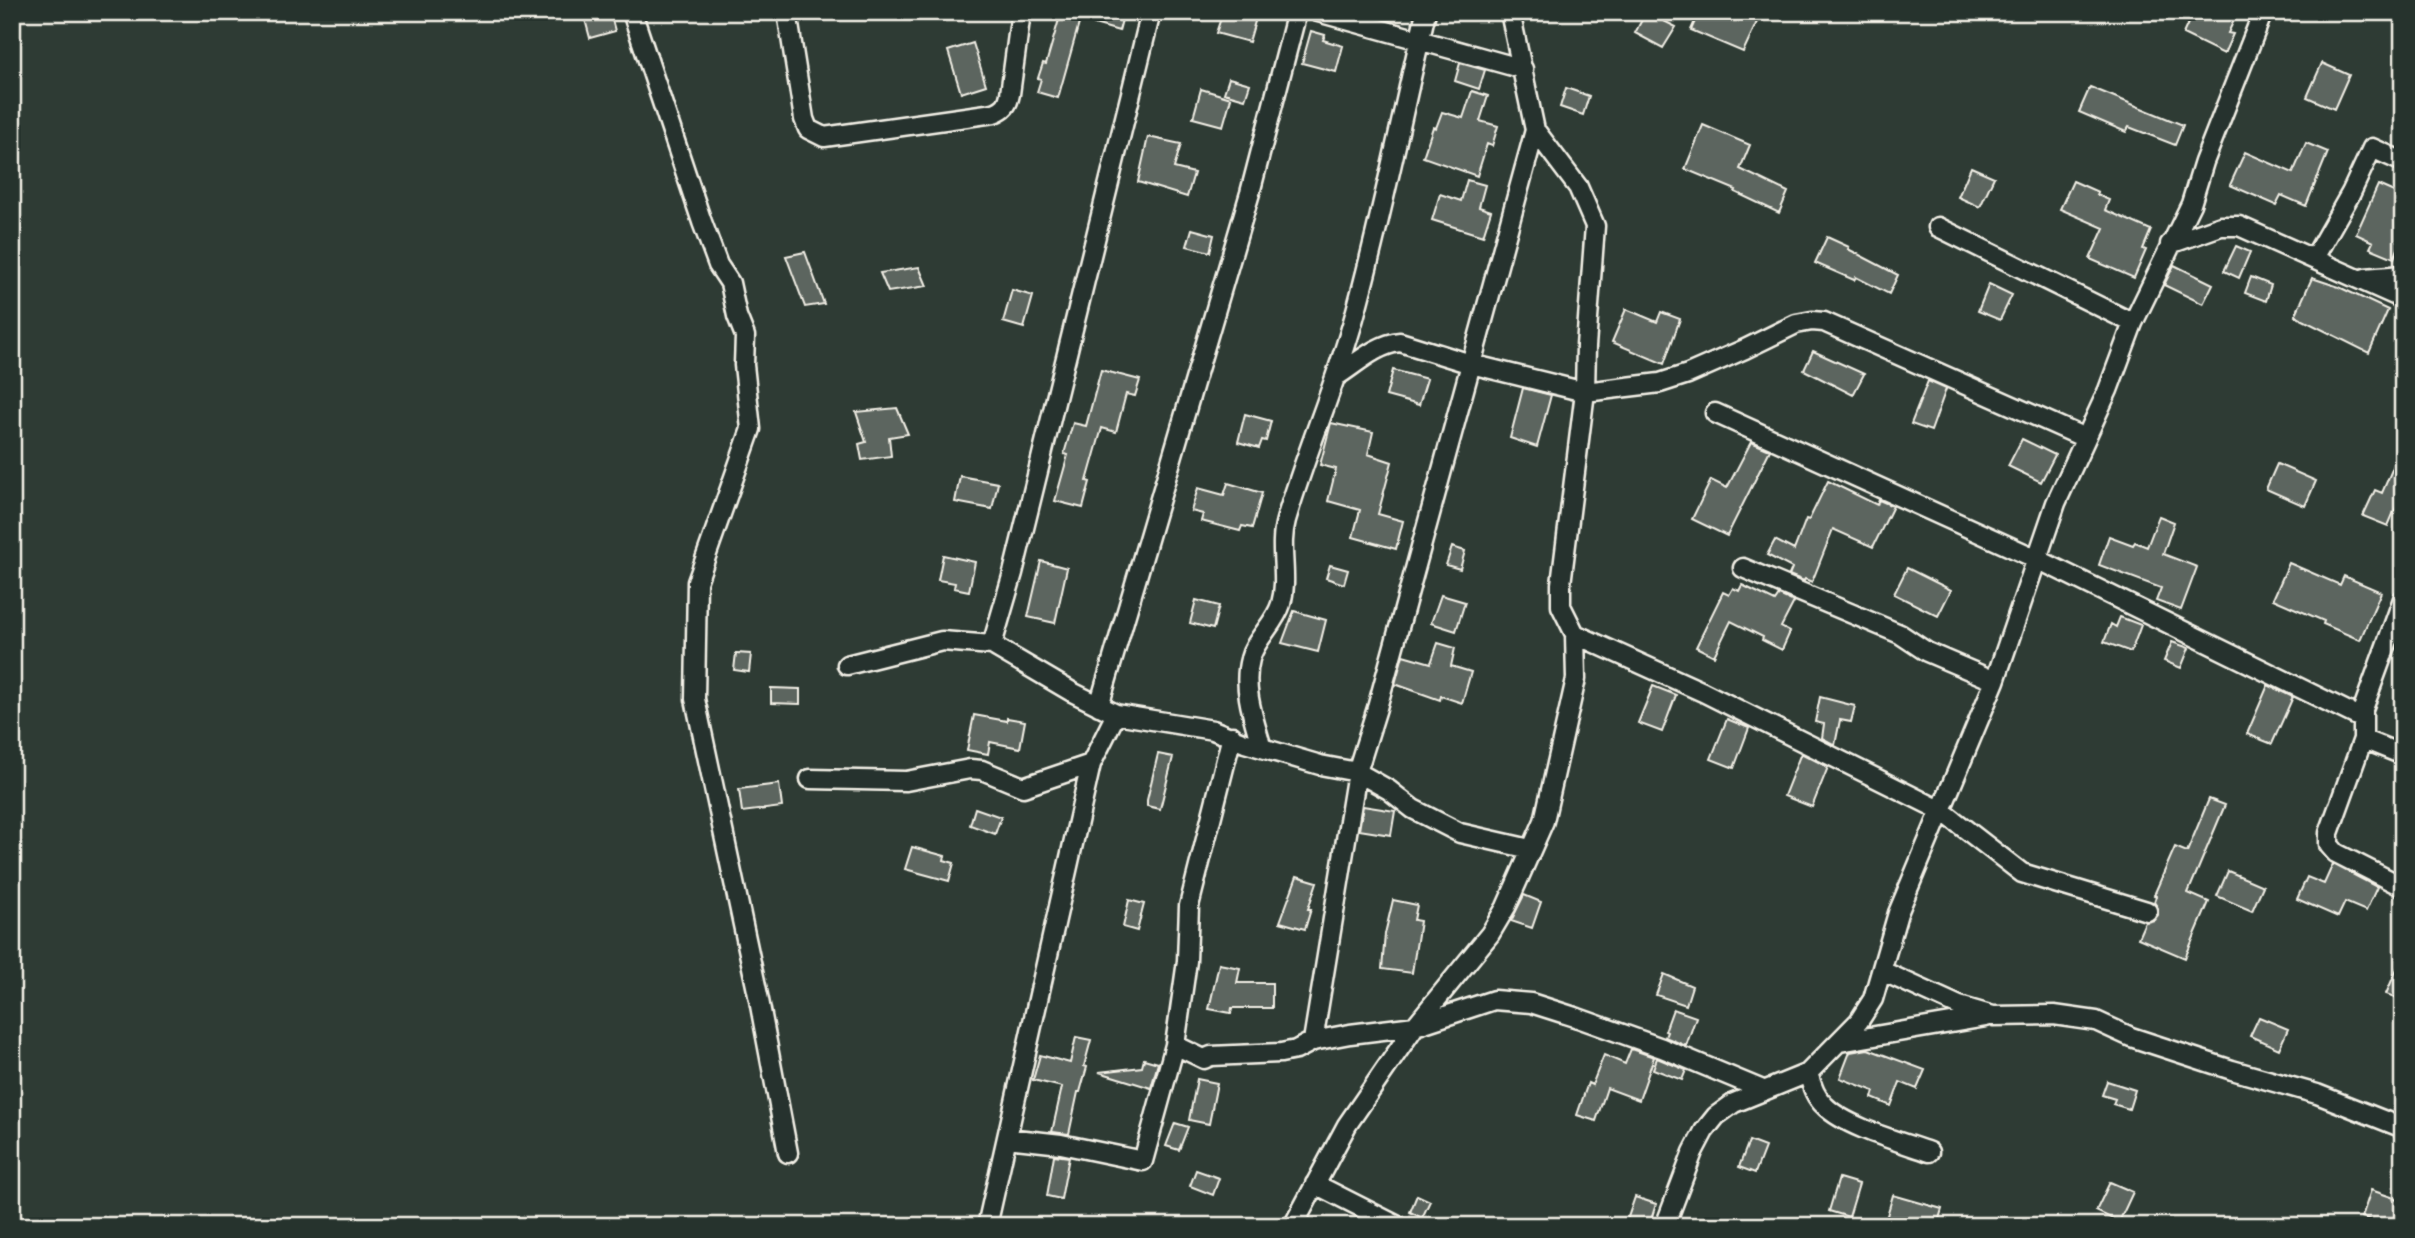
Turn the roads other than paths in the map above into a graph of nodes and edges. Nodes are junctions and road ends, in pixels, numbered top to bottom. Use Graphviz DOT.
graph roads {
  1 [pos="632,12"];
  2 [pos="787,12"];
  3 [pos="1021,12"];
  4 [pos="1150,12"];
  5 [pos="1297,12"];
  6 [pos="1318,12"];
  7 [pos="1426,12"];
  8 [pos="1510,12"];
  9 [pos="2263,12"];
  10 [pos="1420,41"];
  11 [pos="1523,69"];
  12 [pos="1535,130"];
  13 [pos="2403,162"];
  14 [pos="1938,227"];
  15 [pos="2171,244"];
  16 [pos="2314,258"];
  17 [pos="2403,275"];
  18 [pos="2358,278"];
  19 [pos="2403,299"];
  20 [pos="2133,323"];
  21 [pos="1471,364"];
  22 [pos="1337,376"];
  23 [pos="1586,392"];
  24 [pos="1715,413"];
  25 [pos="2085,438"];
  26 [pos="2038,559"];
  27 [pos="1743,569"];
  28 [pos="2403,599"];
  29 [pos="1575,634"];
  30 [pos="992,645"];
  31 [pos="848,665"];
  32 [pos="1995,681"];
  33 [pos="1099,706"];
  34 [pos="1116,714"];
  35 [pos="2361,718"];
  36 [pos="1231,736"];
  37 [pos="2363,739"];
  38 [pos="1262,748"];
  39 [pos="2403,755"];
  40 [pos="1091,764"];
  41 [pos="1357,772"];
  42 [pos="810,779"];
  43 [pos="1942,811"];
  44 [pos="1530,849"];
  45 [pos="2403,887"];
  46 [pos="2147,911"];
  47 [pos="1882,971"];
  48 [pos="1993,1016"];
  49 [pos="1415,1026"];
  50 [pos="1312,1041"];
  51 [pos="1840,1042"];
  52 [pos="1175,1045"];
  53 [pos="1808,1073"];
  54 [pos="1763,1090"];
  55 [pos="2403,1128"];
  56 [pos="1007,1138"];
  57 [pos="1929,1152"];
  58 [pos="788,1153"];
  59 [pos="1315,1184"];
  60 [pos="988,1226"];
  61 [pos="1293,1226"];
  62 [pos="1398,1226"];
  63 [pos="1665,1226"];
  1 -- 58 [label="street"];
  2 -- 3 [label="street"];
  4 -- 30 [label="street"];
  5 -- 33 [label="street"];
  6 -- 10 [label="street"];
  7 -- 10 [label="street"];
  8 -- 11 [label="street"];
  9 -- 15 [label="street"];
  10 -- 11 [label="street"];
  10 -- 22 [label="street"];
  11 -- 12 [label="street"];
  12 -- 21 [label="street"];
  12 -- 23 [label="street"];
  13 -- 16 [label="street"];
  14 -- 20 [label="street"];
  15 -- 16 [label="street"];
  15 -- 20 [label="street"];
  16 -- 18 [label="street"];
  17 -- 18 [label="street"];
  18 -- 19 [label="street"];
  20 -- 25 [label="street"];
  21 -- 22 [label="street"];
  21 -- 23 [label="street"];
  21 -- 41 [label="street"];
  22 -- 38 [label="street"];
  23 -- 25 [label="street"];
  23 -- 29 [label="street"];
  24 -- 26 [label="street"];
  25 -- 26 [label="street"];
  26 -- 32 [label="street"];
  26 -- 35 [label="street"];
  27 -- 32 [label="street"];
  28 -- 35 [label="street"];
  29 -- 43 [label="street"];
  29 -- 44 [label="street"];
  30 -- 31 [label="street"];
  30 -- 33 [label="street"];
  32 -- 43 [label="street"];
  33 -- 34 [label="street"];
  34 -- 36 [label="street"];
  34 -- 40 [label="street"];
  35 -- 37 [label="street"];
  36 -- 38 [label="street"];
  36 -- 52 [label="street"];
  37 -- 39 [label="street"];
  37 -- 45 [label="street"];
  38 -- 41 [label="street"];
  40 -- 42 [label="street"];
  40 -- 56 [label="street"];
  41 -- 44 [label="street"];
  41 -- 50 [label="street"];
  43 -- 46 [label="street"];
  43 -- 47 [label="street"];
  44 -- 49 [label="street"];
  47 -- 48 [label="street"];
  47 -- 51 [label="street"];
  48 -- 51 [label="street"];
  48 -- 55 [label="street"];
  49 -- 50 [label="street"];
  49 -- 54 [label="street"];
  49 -- 59 [label="street"];
  50 -- 52 [label="street"];
  51 -- 53 [label="street"];
  52 -- 56 [label="street"];
  53 -- 54 [label="street"];
  53 -- 57 [label="street"];
  54 -- 63 [label="street"];
  56 -- 60 [label="street"];
  59 -- 61 [label="street"];
  59 -- 62 [label="street"];
}
